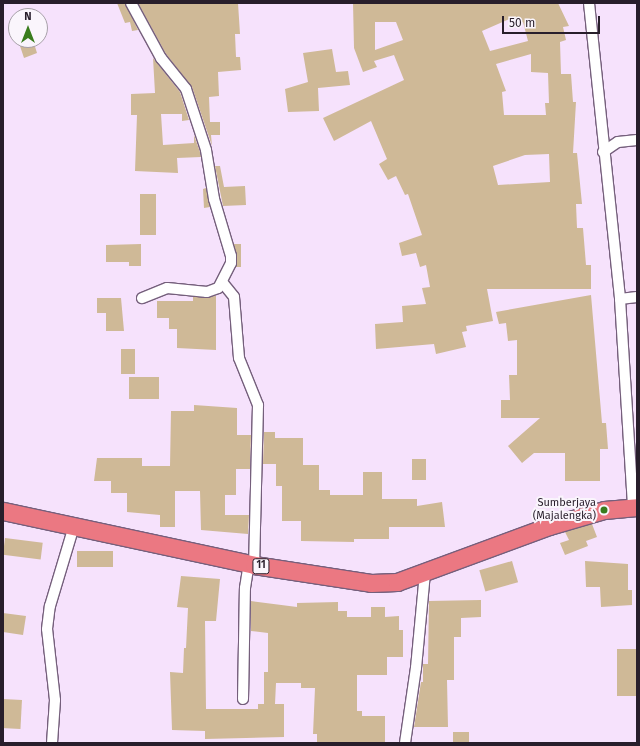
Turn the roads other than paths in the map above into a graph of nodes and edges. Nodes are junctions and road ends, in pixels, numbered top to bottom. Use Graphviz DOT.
graph roads {
  1 [pos="131,3"];
  2 [pos="589,3"];
  3 [pos="637,140"];
  4 [pos="603,152"];
  5 [pos="222,282"];
  6 [pos="637,297"];
  7 [pos="142,298"];
  8 [pos="620,299"];
  9 [pos="635,507"];
  10 [pos="3,511"];
  11 [pos="74,526"];
  12 [pos="252,564"];
  13 [pos="425,573"];
  14 [pos="243,699"];
  15 [pos="52,743"];
  16 [pos="405,743"];
  1 -- 5 [label="street"];
  2 -- 4 [label="street"];
  3 -- 4 [label="street"];
  4 -- 8 [label="street"];
  5 -- 7 [label="street"];
  5 -- 12 [label="street"];
  6 -- 8 [label="street"];
  8 -- 9 [label="street"];
  9 -- 13 [label="highway, 11"];
  10 -- 11 [label="highway, 11"];
  11 -- 12 [label="highway, 11"];
  11 -- 15 [label="street"];
  12 -- 13 [label="highway, 11"];
  12 -- 14 [label="street"];
  13 -- 16 [label="street"];
}
